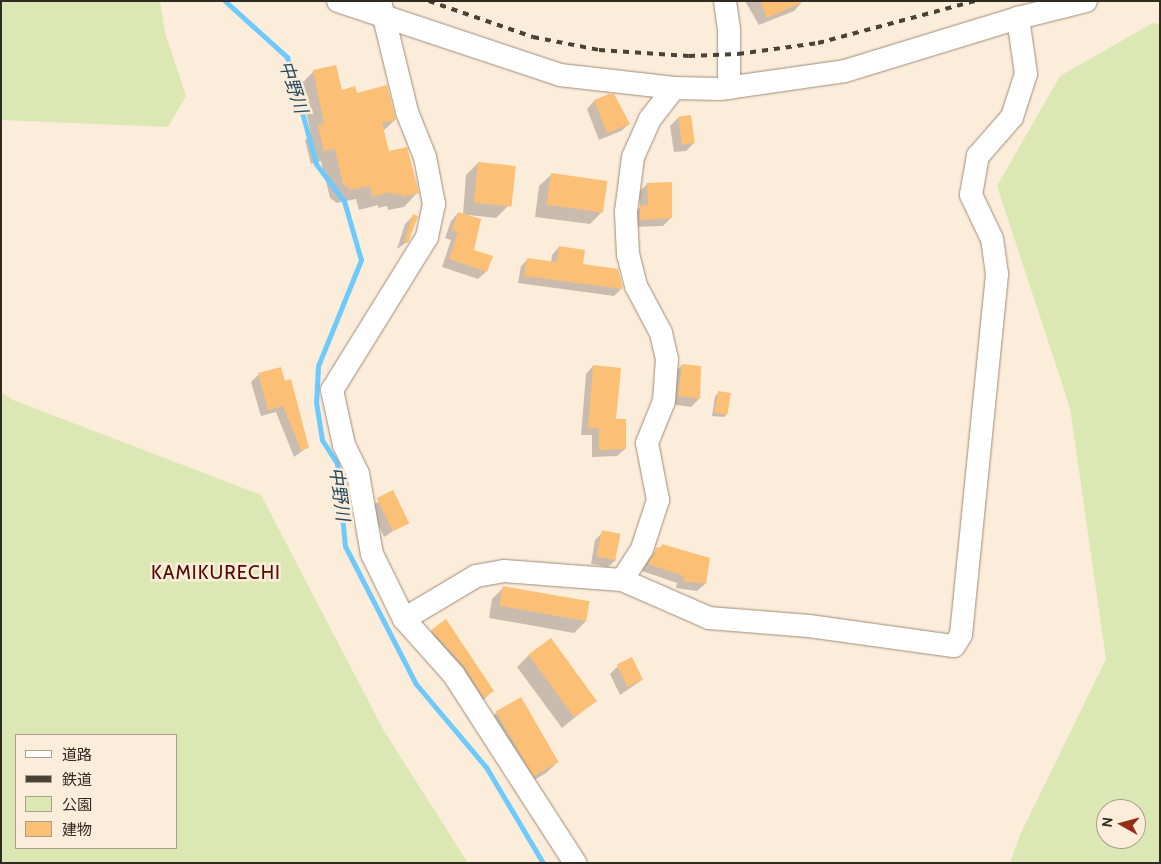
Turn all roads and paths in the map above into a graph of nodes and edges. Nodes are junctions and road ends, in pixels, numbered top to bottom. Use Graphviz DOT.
graph roads {
  1 [pos="338,1"];
  2 [pos="725,1"];
  3 [pos="1086,1"];
  4 [pos="381,8"];
  5 [pos="1018,18"];
  6 [pos="674,88"];
  7 [pos="729,88"];
  8 [pos="622,580"];
  9 [pos="404,619"];
  10 [pos="575,863"];
  1 -- 4 [label="street"];
  2 -- 7 [label="street"];
  3 -- 5 [label="street"];
  4 -- 6 [label="street"];
  4 -- 9 [label="street"];
  5 -- 7 [label="street"];
  5 -- 8 [label="street"];
  6 -- 7 [label="street"];
  6 -- 8 [label="street"];
  8 -- 9 [label="street"];
  9 -- 10 [label="street"];
}
